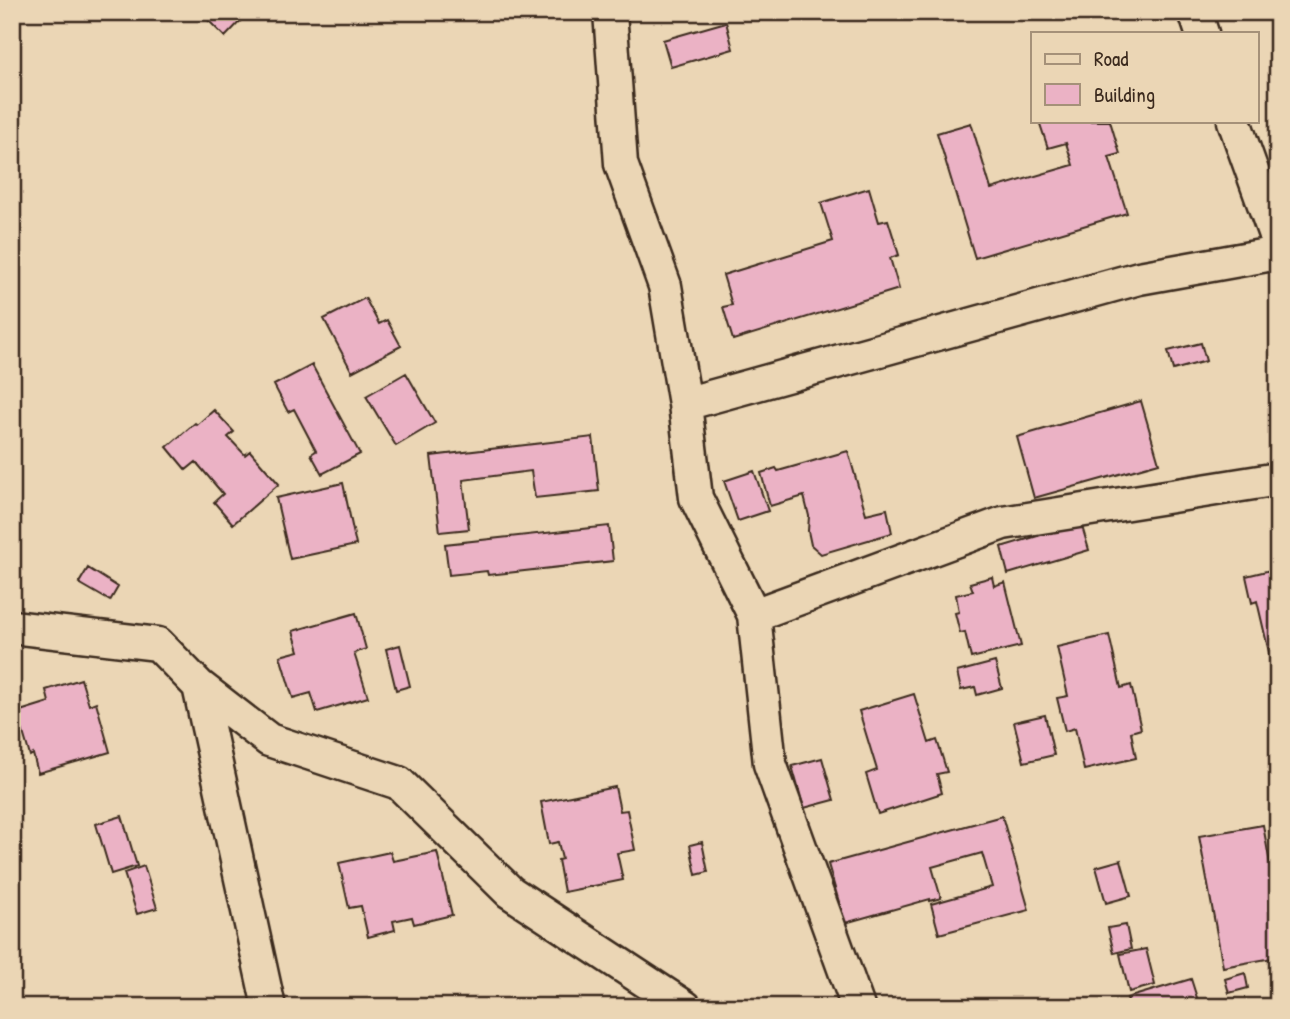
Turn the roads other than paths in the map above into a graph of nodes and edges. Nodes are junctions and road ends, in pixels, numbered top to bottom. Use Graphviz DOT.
graph roads {
  1 [pos="610,12"];
  2 [pos="1195,12"];
  3 [pos="1202,32"];
  4 [pos="1234,122"];
  5 [pos="1278,251"];
  6 [pos="685,404"];
  7 [pos="1278,479"];
  8 [pos="754,615"];
  9 [pos="12,627"];
  10 [pos="200,686"];
  11 [pos="269,1007"];
  12 [pos="685,1007"];
  13 [pos="858,1007"];
  1 -- 6 [label="street"];
  2 -- 3 [label="street"];
  4 -- 5 [label="street"];
  5 -- 6 [label="street"];
  6 -- 8 [label="street"];
  7 -- 8 [label="street"];
  8 -- 13 [label="street"];
  9 -- 10 [label="street"];
  10 -- 11 [label="street"];
  10 -- 12 [label="street"];
}
